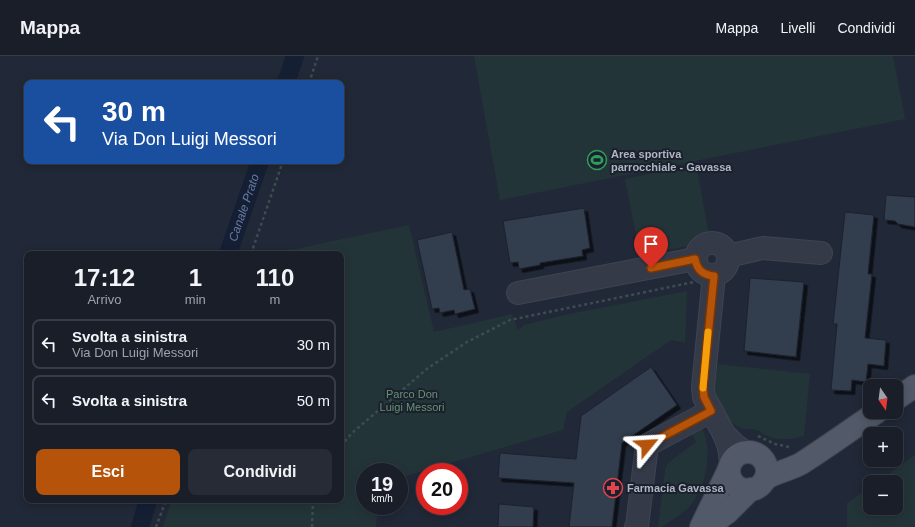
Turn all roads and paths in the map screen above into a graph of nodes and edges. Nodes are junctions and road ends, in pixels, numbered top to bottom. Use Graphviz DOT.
graph roads {
  1 [pos="318,56"];
  2 [pos="310,80"];
  3 [pos="282,164"];
  4 [pos="252,251"];
  5 [pos="821,254"];
  6 [pos="728,256"];
  7 [pos="695,259"];
  8 [pos="714,276"];
  9 [pos="518,293"];
  10 [pos="915,386"];
  11 [pos="903,394"];
  12 [pos="711,411"];
  13 [pos="867,419"];
  14 [pos="344,442"];
  15 [pos="818,452"];
  16 [pos="740,460"];
  17 [pos="758,484"];
  18 [pos="165,503"];
  19 [pos="313,503"];
  20 [pos="156,527"];
  21 [pos="312,527"];
  22 [pos="636,527"];
  23 [pos="701,527"];
  24 [pos="707,527"];
  1 -- 2 [label="path"];
  3 -- 4 [label="path"];
  5 -- 6 [label="street"];
  6 -- 7 [label="street"];
  6 -- 8 [label="street"];
  7 -- 8 [label="street"];
  7 -- 9 [label="street"];
  8 -- 12 [label="street"];
  8 -- 14 [label="path"];
  10 -- 11 [label="main road"];
  12 -- 16 [label="street"];
  12 -- 22 [label="street"];
  13 -- 15 [label="main road"];
  15 -- 16 [label="main road"];
  15 -- 17 [label="main road"];
  16 -- 17 [label="main road"];
  16 -- 17 [label="main road"];
  16 -- 23 [label="main road"];
  17 -- 24 [label="main road"];
  18 -- 20 [label="path"];
  19 -- 21 [label="path"];
}
